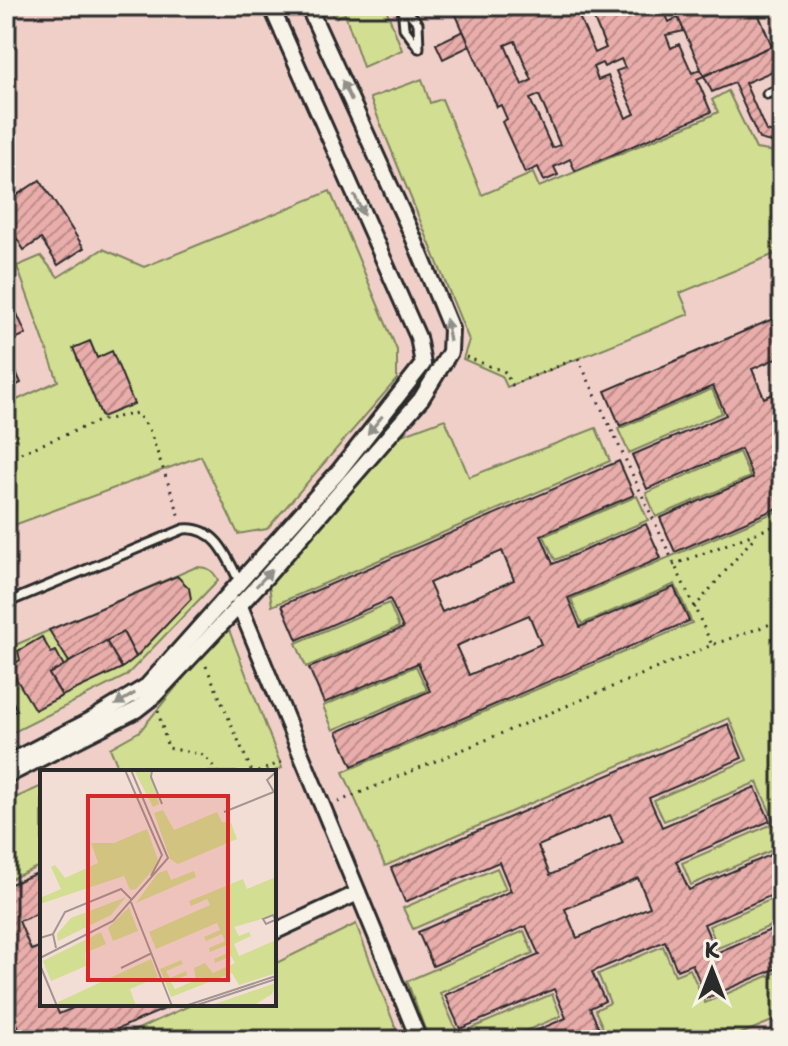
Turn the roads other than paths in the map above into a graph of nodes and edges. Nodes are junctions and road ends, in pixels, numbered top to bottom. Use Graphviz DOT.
graph roads {
  1 [pos="271,6"];
  2 [pos="308,6"];
  3 [pos="403,6"];
  4 [pos="782,88"];
  5 [pos="767,94"];
  6 [pos="240,583"];
  7 [pos="6,603"];
  8 [pos="239,604"];
  9 [pos="6,764"];
  10 [pos="6,776"];
  11 [pos="358,893"];
  12 [pos="276,931"];
  13 [pos="419,1040"];
  1 -- 6 [label="street, one-way"];
  8 -- 2 [label="street, one-way"];
  3 -- 3 [label="lane"];
  4 -- 5 [label="lane"];
  6 -- 7 [label="lane"];
  6 -- 9 [label="street, one-way"];
  8 -- 10 [label="street"];
  8 -- 11 [label="street"];
  11 -- 12 [label="street"];
  11 -- 13 [label="street"];
}
